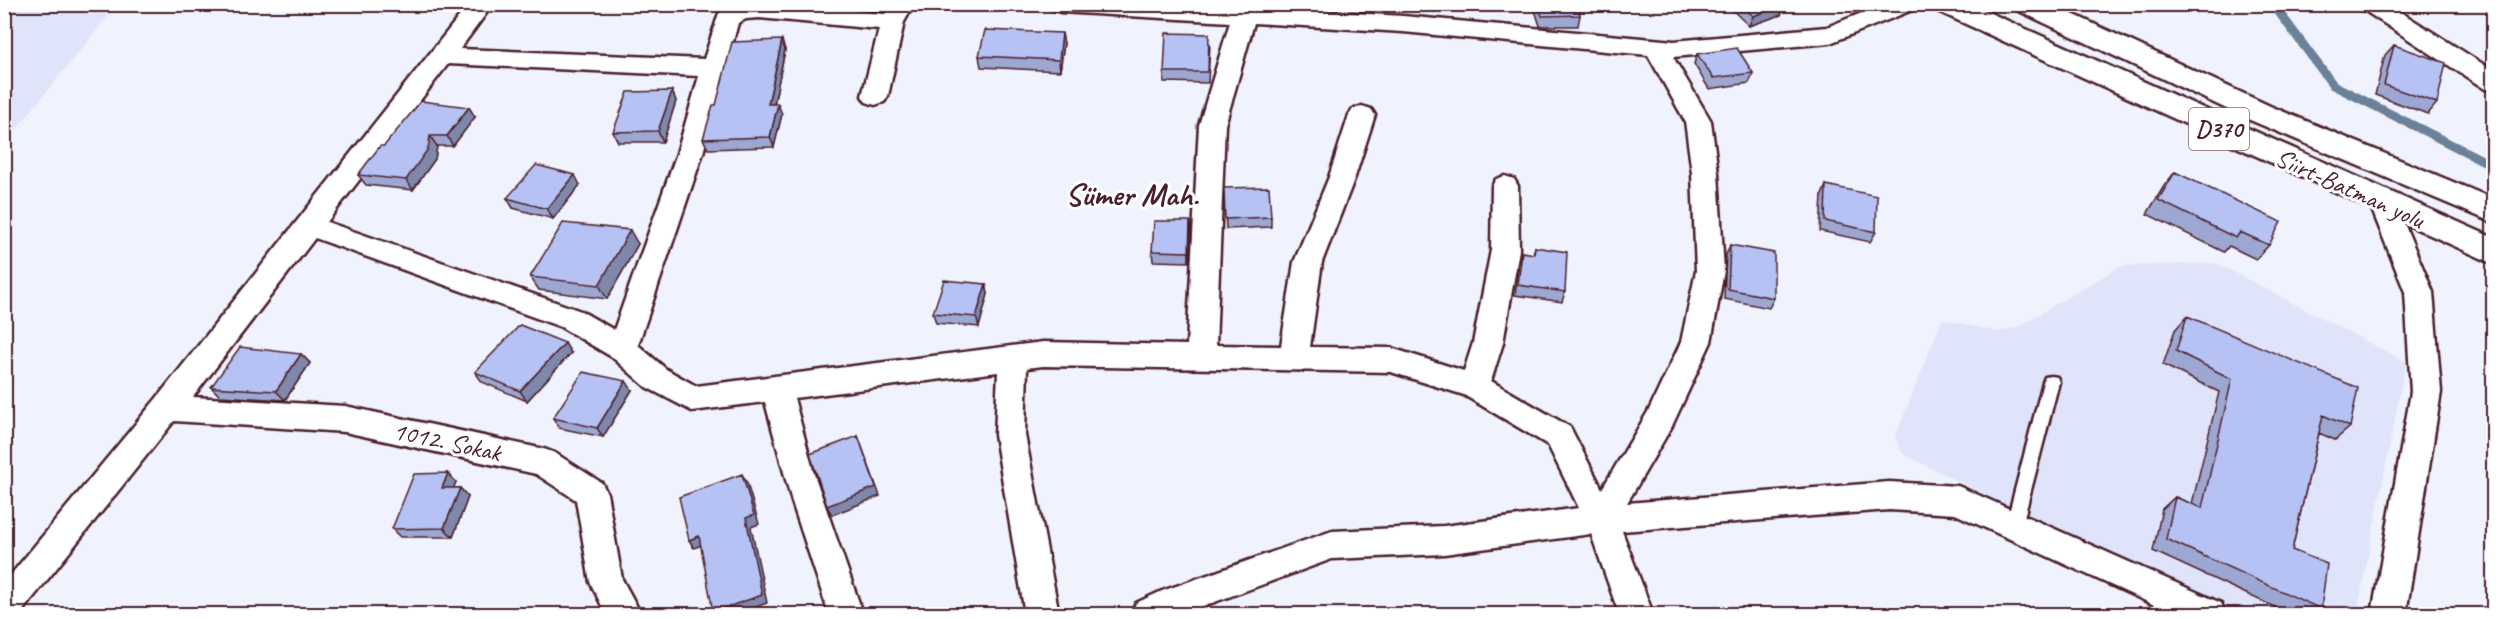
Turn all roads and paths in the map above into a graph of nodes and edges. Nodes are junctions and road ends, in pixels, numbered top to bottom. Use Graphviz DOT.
graph roads {
  1 [pos="482,4"];
  2 [pos="1060,4"];
  3 [pos="1907,4"];
  4 [pos="1945,4"];
  5 [pos="2027,4"];
  6 [pos="2370,4"];
  7 [pos="897,13"];
  8 [pos="1244,15"];
  9 [pos="1656,48"];
  10 [pos="442,56"];
  11 [pos="714,68"];
  12 [pos="2493,83"];
  13 [pos="875,96"];
  14 [pos="1362,115"];
  15 [pos="1505,186"];
  16 [pos="2382,202"];
  17 [pos="2493,212"];
  18 [pos="310,226"];
  19 [pos="2493,252"];
  20 [pos="622,349"];
  21 [pos="1201,356"];
  22 [pos="1013,358"];
  23 [pos="1294,358"];
  24 [pos="2051,382"];
  25 [pos="1474,386"];
  26 [pos="777,387"];
  27 [pos="167,408"];
  28 [pos="1601,519"];
  29 [pos="2014,525"];
  30 [pos="4,609"];
  31 [pos="624,615"];
  32 [pos="846,615"];
  33 [pos="1042,615"];
  34 [pos="1148,615"];
  35 [pos="1636,615"];
  36 [pos="2209,615"];
  37 [pos="2389,615"];
  1 -- 10 [label="street"];
  2 -- 8 [label="street"];
  3 -- 9 [label="street"];
  4 -- 16 [label="highway, Siirt-Batman yolu / D370"];
  5 -- 17 [label="highway, Siirt-Batman yolu / D370"];
  6 -- 12 [label="street"];
  7 -- 11 [label="street"];
  7 -- 13 [label="street"];
  8 -- 9 [label="street"];
  8 -- 21 [label="street"];
  9 -- 28 [label="street"];
  10 -- 11 [label="street"];
  10 -- 18 [label="street"];
  11 -- 20 [label="street"];
  14 -- 23 [label="street"];
  15 -- 25 [label="street"];
  16 -- 19 [label="highway, Siirt-Batman yolu / D370"];
  16 -- 37 [label="street"];
  18 -- 20 [label="street"];
  18 -- 27 [label="street"];
  20 -- 26 [label="street"];
  21 -- 22 [label="street"];
  21 -- 23 [label="street"];
  22 -- 26 [label="street"];
  22 -- 33 [label="street"];
  23 -- 25 [label="street"];
  24 -- 29 [label="lane"];
  25 -- 28 [label="street"];
  26 -- 32 [label="street"];
  27 -- 30 [label="street"];
  27 -- 31 [label="street, 1012. Sokak"];
  28 -- 29 [label="street"];
  28 -- 34 [label="street"];
  28 -- 35 [label="street"];
  29 -- 36 [label="street"];
}
